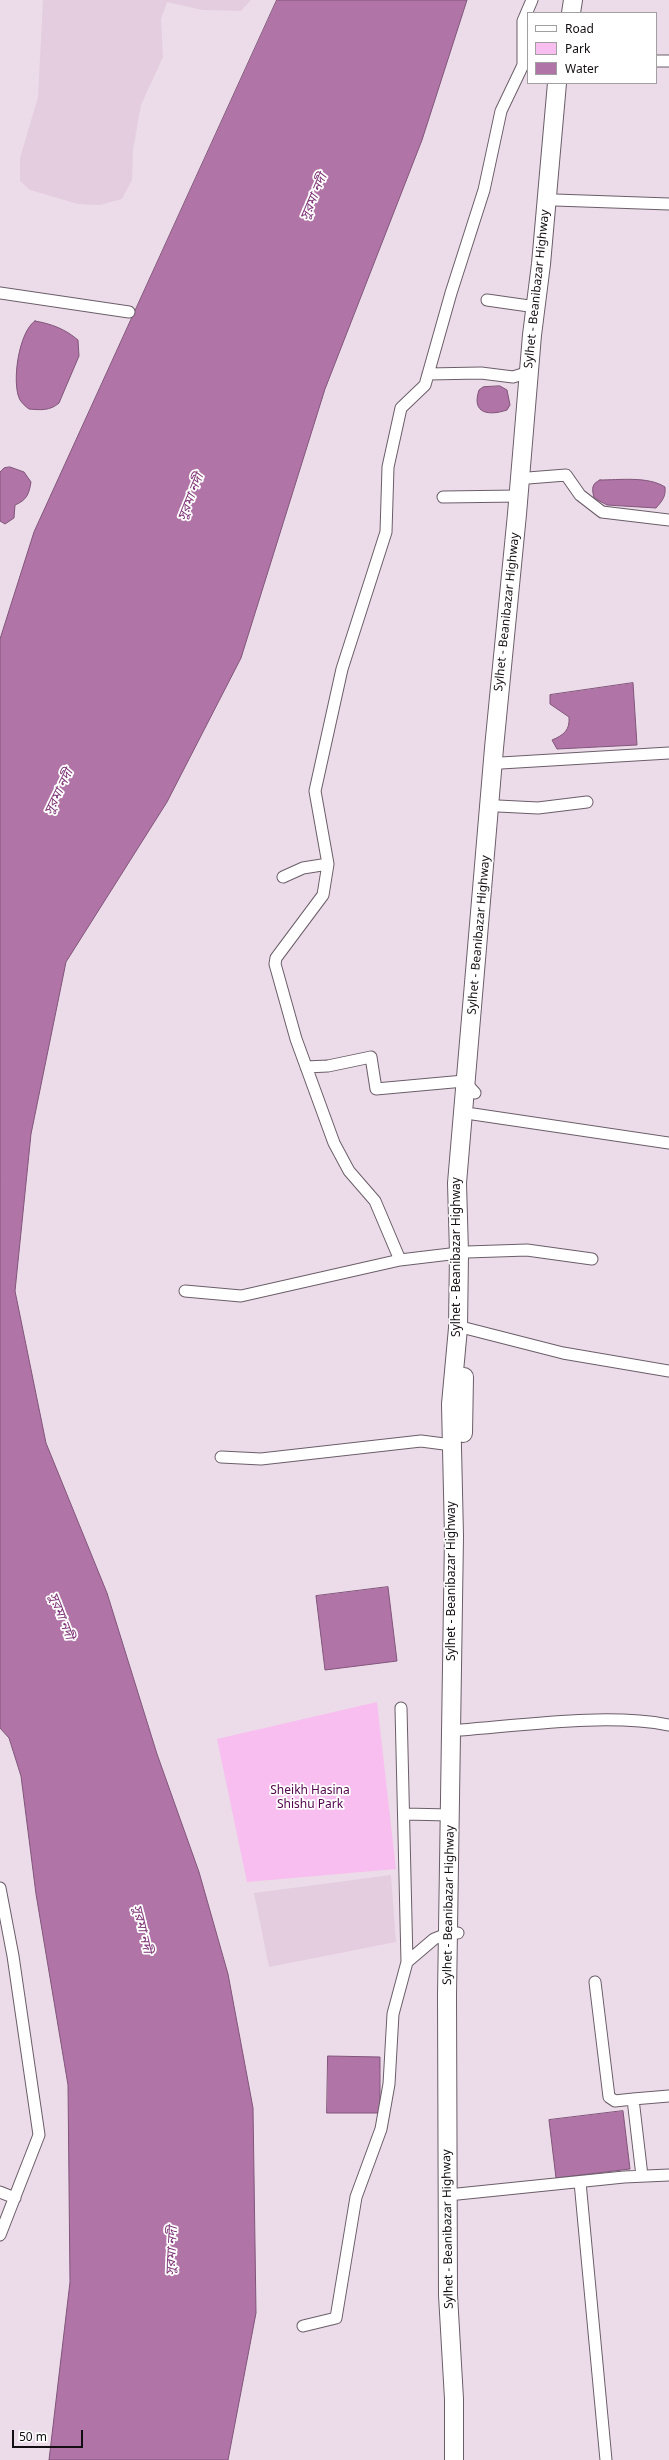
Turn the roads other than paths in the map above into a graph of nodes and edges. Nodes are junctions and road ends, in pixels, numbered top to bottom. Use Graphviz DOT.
graph roads {
  1 [pos="532,0"];
  2 [pos="566,0"];
  3 [pos="573,0"];
  4 [pos="564,12"];
  5 [pos="571,12"];
  6 [pos="657,61"];
  7 [pos="669,61"];
  8 [pos="557,84"];
  9 [pos="564,84"];
  10 [pos="555,200"];
  11 [pos="669,204"];
  12 [pos="0,293"];
  13 [pos="487,300"];
  14 [pos="536,307"];
  15 [pos="129,312"];
  16 [pos="529,372"];
  17 [pos="428,374"];
  18 [pos="528,478"];
  19 [pos="518,496"];
  20 [pos="443,497"];
  21 [pos="669,520"];
  22 [pos="669,753"];
  23 [pos="501,763"];
  24 [pos="587,802"];
  25 [pos="498,806"];
  26 [pos="328,864"];
  27 [pos="284,877"];
  28 [pos="306,1067"];
  29 [pos="469,1087"];
  30 [pos="473,1114"];
  31 [pos="669,1143"];
  32 [pos="463,1253"];
  33 [pos="592,1259"];
  34 [pos="400,1260"];
  35 [pos="185,1291"];
  36 [pos="465,1328"];
  37 [pos="669,1371"];
  38 [pos="452,1445"];
  39 [pos="221,1457"];
  40 [pos="401,1708"];
  41 [pos="669,1725"];
  42 [pos="461,1730"];
  43 [pos="404,1814"];
  44 [pos="450,1815"];
  45 [pos="0,1888"];
  46 [pos="1,1906"];
  47 [pos="454,1933"];
  48 [pos="407,1962"];
  49 [pos="595,1982"];
  50 [pos="669,2096"];
  51 [pos="633,2099"];
  52 [pos="669,2175"];
  53 [pos="642,2176"];
  54 [pos="580,2182"];
  55 [pos="0,2192"];
  56 [pos="452,2195"];
  57 [pos="15,2198"];
  58 [pos="0,2235"];
  59 [pos="303,2326"];
  60 [pos="459,2400"];
  61 [pos="454,2460"];
  62 [pos="463,2460"];
  63 [pos="606,2460"];
  1 -- 17 [label="street"];
  2 -- 4 [label="main road"];
  3 -- 5 [label="main road"];
  6 -- 7 [label="street"];
  8 -- 14 [label="main road, Sylhet - Beanibazar Highway"];
  9 -- 10 [label="main road, Sylhet - Beanibazar Highway"];
  10 -- 11 [label="street"];
  10 -- 18 [label="main road, Sylhet - Beanibazar Highway"];
  12 -- 15 [label="street"];
  13 -- 14 [label="street"];
  14 -- 16 [label="main road, Sylhet - Beanibazar Highway"];
  16 -- 17 [label="street"];
  16 -- 19 [label="main road, Sylhet - Beanibazar Highway"];
  17 -- 26 [label="street"];
  18 -- 21 [label="street"];
  18 -- 23 [label="main road, Sylhet - Beanibazar Highway"];
  19 -- 20 [label="street"];
  19 -- 29 [label="main road, Sylhet - Beanibazar Highway"];
  22 -- 23 [label="street"];
  23 -- 25 [label="main road, Sylhet - Beanibazar Highway"];
  24 -- 25 [label="street"];
  25 -- 29 [label="main road, Sylhet - Beanibazar Highway"];
  26 -- 27 [label="street"];
  26 -- 28 [label="street"];
  28 -- 29 [label="street"];
  28 -- 34 [label="street"];
  29 -- 30 [label="main road, Sylhet - Beanibazar Highway"];
  29 -- 32 [label="main road, Sylhet - Beanibazar Highway"];
  30 -- 31 [label="street"];
  30 -- 32 [label="main road, Sylhet - Beanibazar Highway"];
  32 -- 33 [label="street"];
  32 -- 34 [label="street"];
  32 -- 36 [label="main road, Sylhet - Beanibazar Highway"];
  32 -- 38 [label="main road, Sylhet - Beanibazar Highway"];
  34 -- 35 [label="street"];
  36 -- 37 [label="street"];
  36 -- 42 [label="main road, Sylhet - Beanibazar Highway"];
  38 -- 39 [label="street"];
  38 -- 44 [label="main road, Sylhet - Beanibazar Highway"];
  40 -- 43 [label="street"];
  41 -- 42 [label="street"];
  42 -- 47 [label="main road, Sylhet - Beanibazar Highway"];
  43 -- 44 [label="street"];
  43 -- 48 [label="street"];
  44 -- 47 [label="main road, Sylhet - Beanibazar Highway"];
  45 -- 46 [label="street"];
  46 -- 57 [label="street"];
  47 -- 48 [label="street"];
  47 -- 56 [label="main road, Sylhet - Beanibazar Highway"];
  48 -- 59 [label="street"];
  49 -- 51 [label="street"];
  50 -- 51 [label="street"];
  51 -- 53 [label="street"];
  52 -- 53 [label="street"];
  53 -- 54 [label="street"];
  54 -- 56 [label="street"];
  54 -- 63 [label="street"];
  55 -- 57 [label="street"];
  56 -- 60 [label="main road, Sylhet - Beanibazar Highway"];
  57 -- 58 [label="street"];
  60 -- 61 [label="main road, Sylhet - Beanibazar Highway"];
  60 -- 62 [label="main road, Sylhet - Beanibazar Highway"];
}
